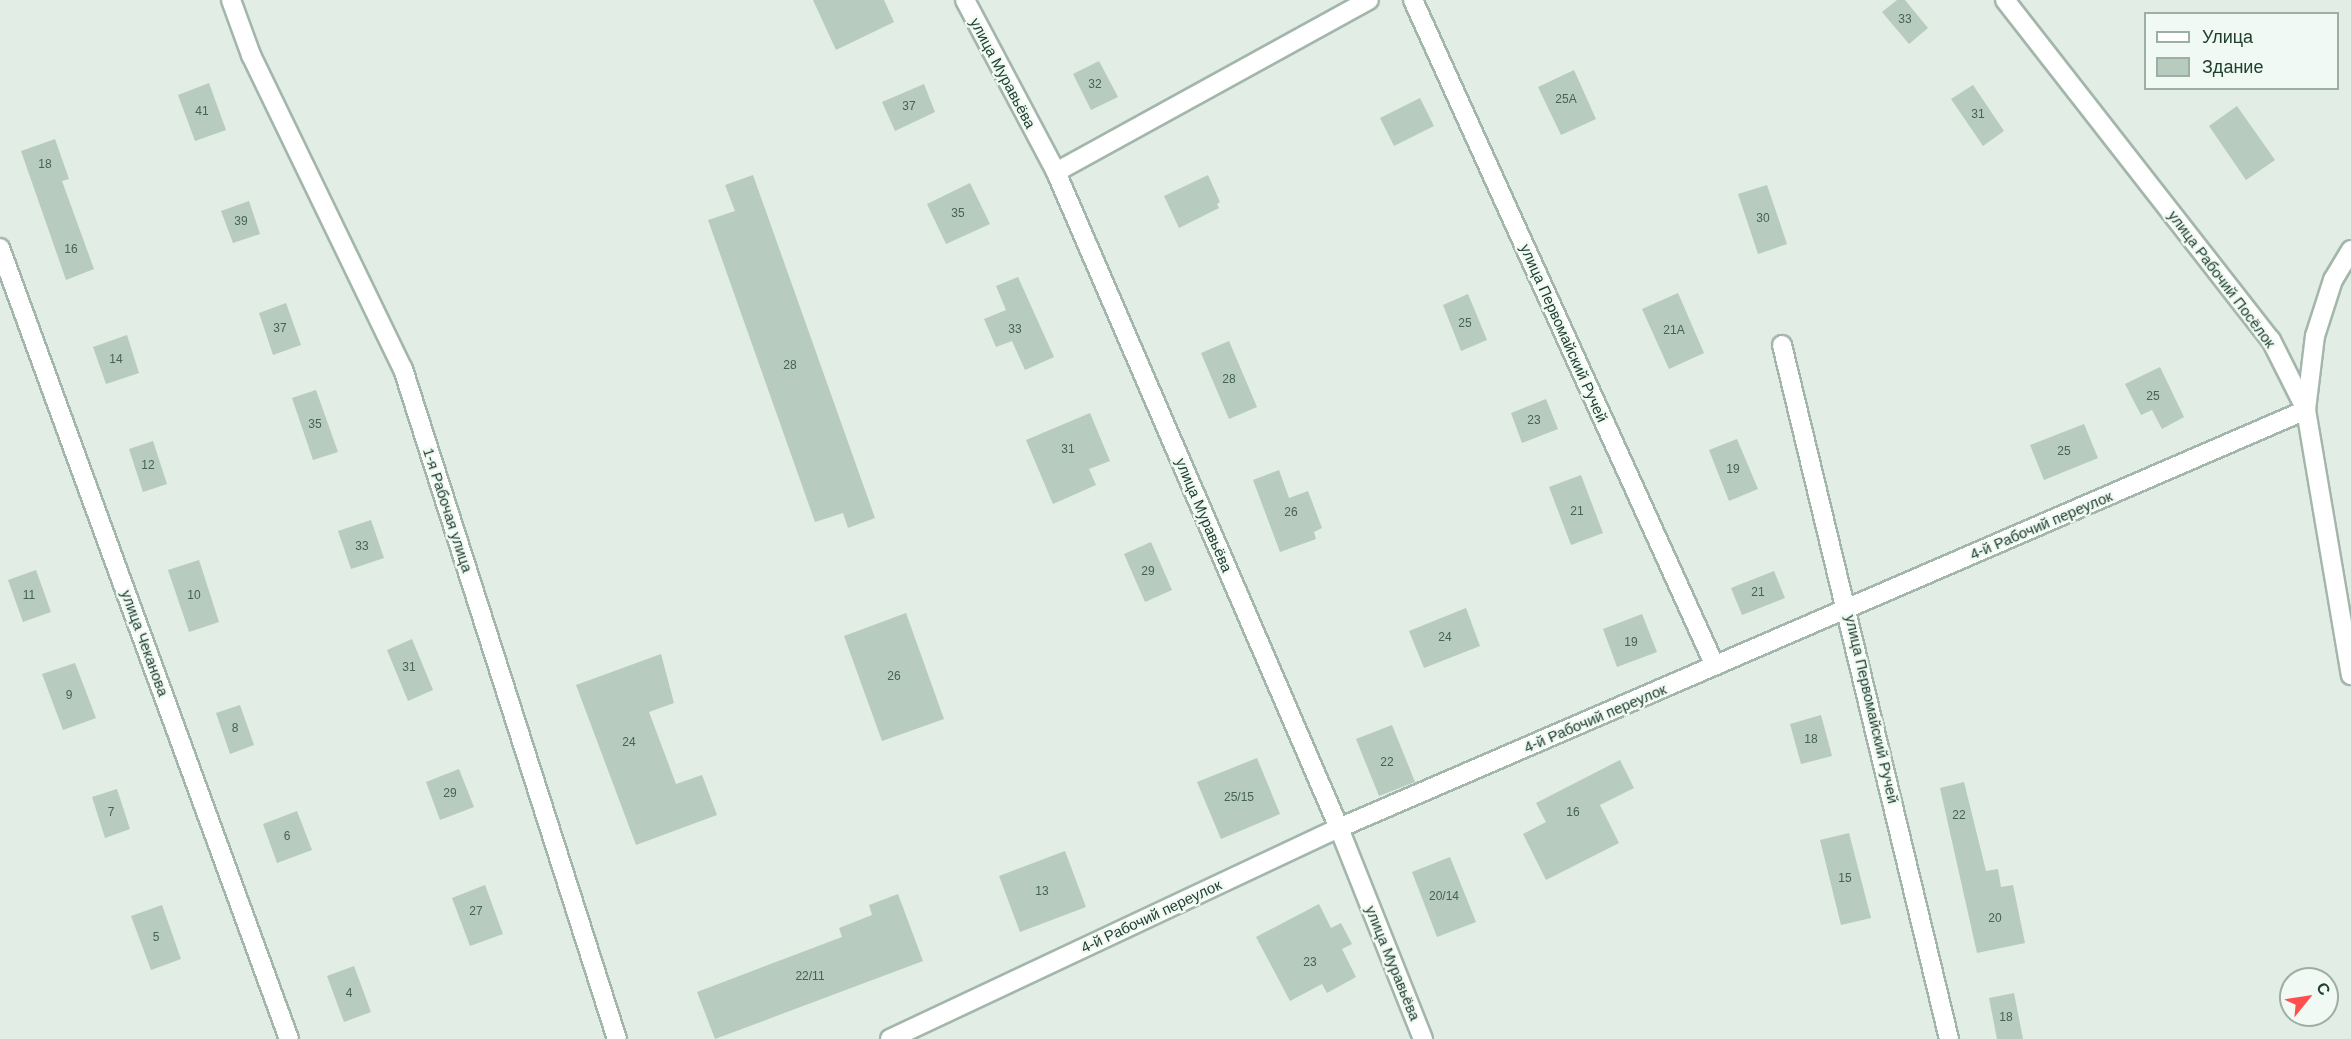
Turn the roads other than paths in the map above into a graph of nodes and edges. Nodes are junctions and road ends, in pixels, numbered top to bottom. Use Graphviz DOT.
graph roads {
  1 [pos="231,0"];
  2 [pos="965,0"];
  3 [pos="1369,0"];
  4 [pos="1413,0"];
  5 [pos="2005,0"];
  6 [pos="1056,172"];
  7 [pos="0,248"];
  8 [pos="2351,250"];
  9 [pos="1782,345"];
  10 [pos="2306,410"];
  11 [pos="1848,608"];
  12 [pos="1715,666"];
  13 [pos="2351,675"];
  14 [pos="1339,828"];
  15 [pos="289,1039"];
  16 [pos="617,1039"];
  17 [pos="890,1039"];
  18 [pos="1423,1039"];
  19 [pos="1949,1039"];
  1 -- 16 [label="street, 1-я Рабочая улица"];
  2 -- 6 [label="street, улица Муравьёва"];
  3 -- 6 [label="street"];
  4 -- 12 [label="street, улица Первомайский Ручей"];
  5 -- 10 [label="street, улица Рабочий Посёлок"];
  6 -- 14 [label="street, улица Муравьёва"];
  7 -- 15 [label="street, улица Чеканова"];
  8 -- 10 [label="street"];
  9 -- 11 [label="street, улица Первомайский Ручей"];
  10 -- 11 [label="street, 4-й Рабочий переулок"];
  10 -- 13 [label="street, улица Рабочий Посёлок"];
  11 -- 12 [label="street, 4-й Рабочий переулок"];
  11 -- 19 [label="street, улица Первомайский Ручей"];
  12 -- 14 [label="street, 4-й Рабочий переулок"];
  14 -- 17 [label="street, 4-й Рабочий переулок"];
  14 -- 18 [label="street, улица Муравьёва"];
}
